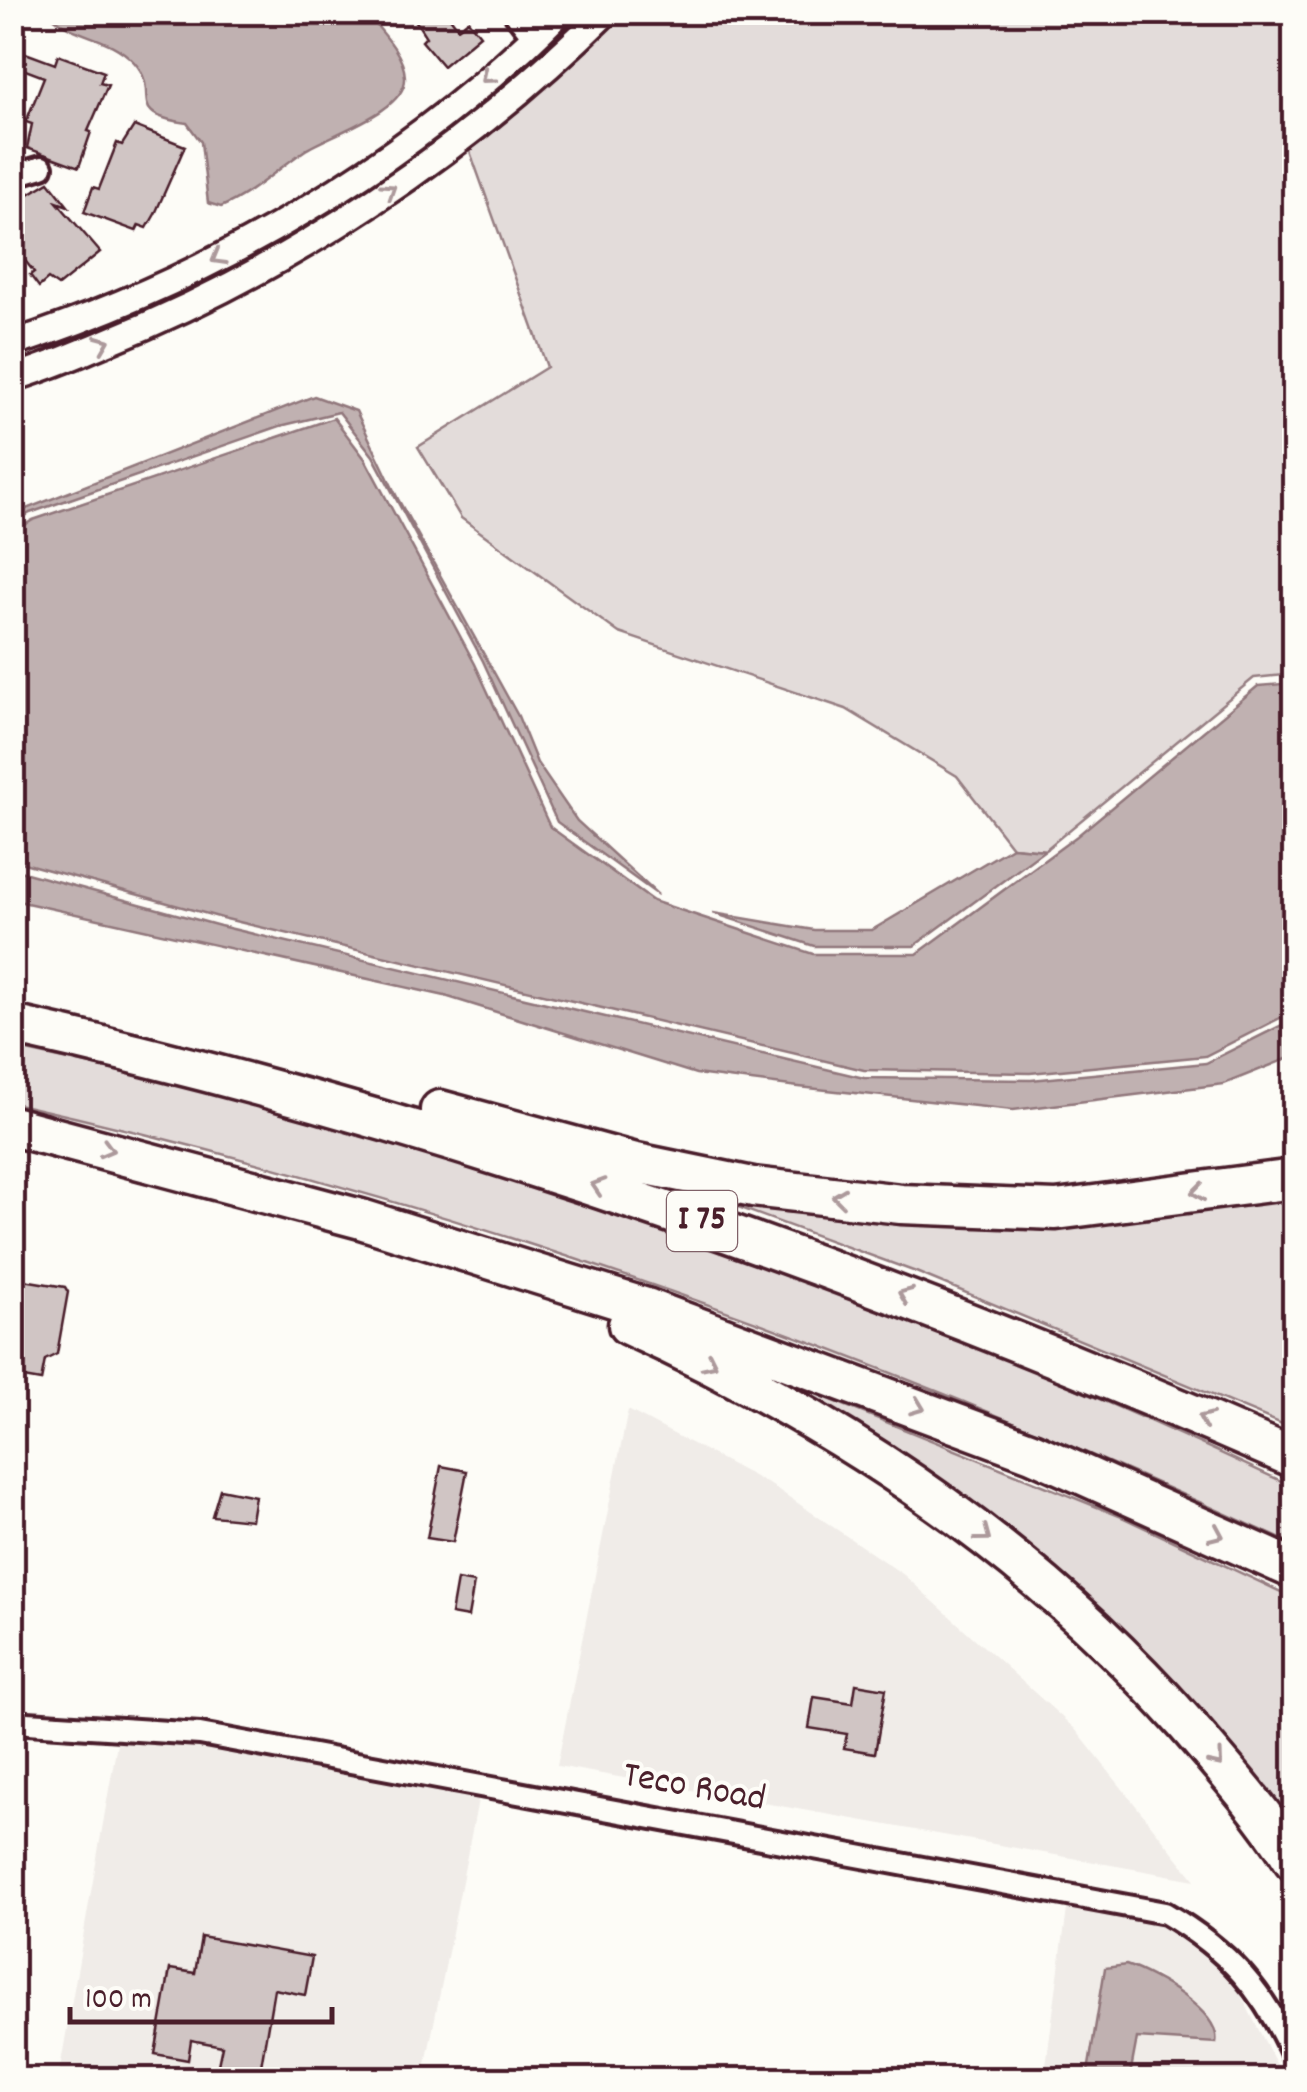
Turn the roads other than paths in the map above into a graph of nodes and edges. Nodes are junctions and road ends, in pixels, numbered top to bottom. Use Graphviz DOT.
graph roads {
  1 [pos="514,12"];
  2 [pos="560,12"];
  3 [pos="606,12"];
  4 [pos="534,38"];
  5 [pos="42,167"];
  6 [pos="12,176"];
  7 [pos="12,344"];
  8 [pos="12,378"];
  9 [pos="12,1025"];
  10 [pos="90,1042"];
  11 [pos="12,1126"];
  12 [pos="1294,1179"];
  13 [pos="462,1249"];
  14 [pos="1294,1458"];
  15 [pos="1294,1569"];
  16 [pos="12,1722"];
  17 [pos="1294,1861"];
  18 [pos="1294,2058"];
  1 -- 4 [label="street"];
  2 -- 4 [label="street"];
  8 -- 3 [label="street, one-way"];
  4 -- 7 [label="street, one-way"];
  5 -- 6 [label="street"];
  9 -- 10 [label="highway, I 75"];
  12 -- 10 [label="highway, one-way"];
  14 -- 10 [label="highway, I 75, one-way"];
  11 -- 13 [label="highway, one-way"];
  13 -- 15 [label="highway, one-way"];
  13 -- 17 [label="highway, one-way"];
  16 -- 18 [label="street, Teco Road"];
}
